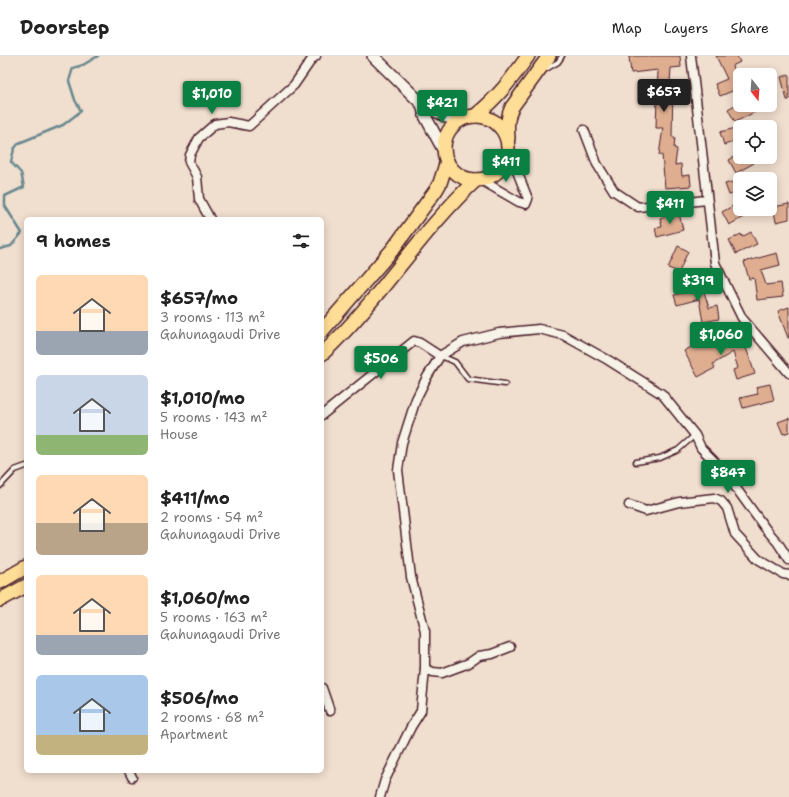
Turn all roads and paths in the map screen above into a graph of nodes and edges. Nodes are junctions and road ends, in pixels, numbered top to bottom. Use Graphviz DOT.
graph roads {
  1 [pos="316,56"];
  2 [pos="373,56"];
  3 [pos="528,56"];
  4 [pos="548,56"];
  5 [pos="562,56"];
  6 [pos="691,56"];
  7 [pos="534,76"];
  8 [pos="422,104"];
  9 [pos="470,117"];
  10 [pos="584,130"];
  11 [pos="508,145"];
  12 [pos="445,156"];
  13 [pos="479,180"];
  14 [pos="707,200"];
  15 [pos="209,217"];
  16 [pos="324,329"];
  17 [pos="324,352"];
  18 [pos="440,356"];
  19 [pos="789,373"];
  20 [pos="505,384"];
  21 [pos="324,413"];
  22 [pos="694,435"];
  23 [pos="636,462"];
  24 [pos="24,467"];
  25 [pos="0,486"];
  26 [pos="629,505"];
  27 [pos="789,560"];
  28 [pos="24,568"];
  29 [pos="789,575"];
  30 [pos="0,582"];
  31 [pos="24,587"];
  32 [pos="0,600"];
  33 [pos="510,647"];
  34 [pos="425,669"];
  35 [pos="324,694"];
  36 [pos="330,711"];
  37 [pos="380,797"];
  1 -- 15 [label="street"];
  2 -- 8 [label="main road"];
  3 -- 9 [label="main road"];
  4 -- 7 [label="main road"];
  5 -- 7 [label="lane"];
  6 -- 14 [label="street"];
  7 -- 11 [label="main road"];
  8 -- 9 [label="main road"];
  8 -- 12 [label="main road"];
  9 -- 11 [label="main road"];
  9 -- 12 [label="main road"];
  10 -- 14 [label="street"];
  11 -- 13 [label="main road"];
  11 -- 13 [label="street"];
  12 -- 13 [label="main road"];
  12 -- 16 [label="main road"];
  13 -- 17 [label="main road"];
  14 -- 19 [label="street"];
  18 -- 20 [label="lane"];
  18 -- 21 [label="street"];
  18 -- 22 [label="street"];
  18 -- 34 [label="street"];
  22 -- 23 [label="lane"];
  22 -- 27 [label="street"];
  24 -- 25 [label="lane"];
  26 -- 29 [label="street"];
  28 -- 30 [label="main road"];
  31 -- 32 [label="main road"];
  33 -- 34 [label="street"];
  34 -- 37 [label="street"];
  35 -- 36 [label="street"];
}
